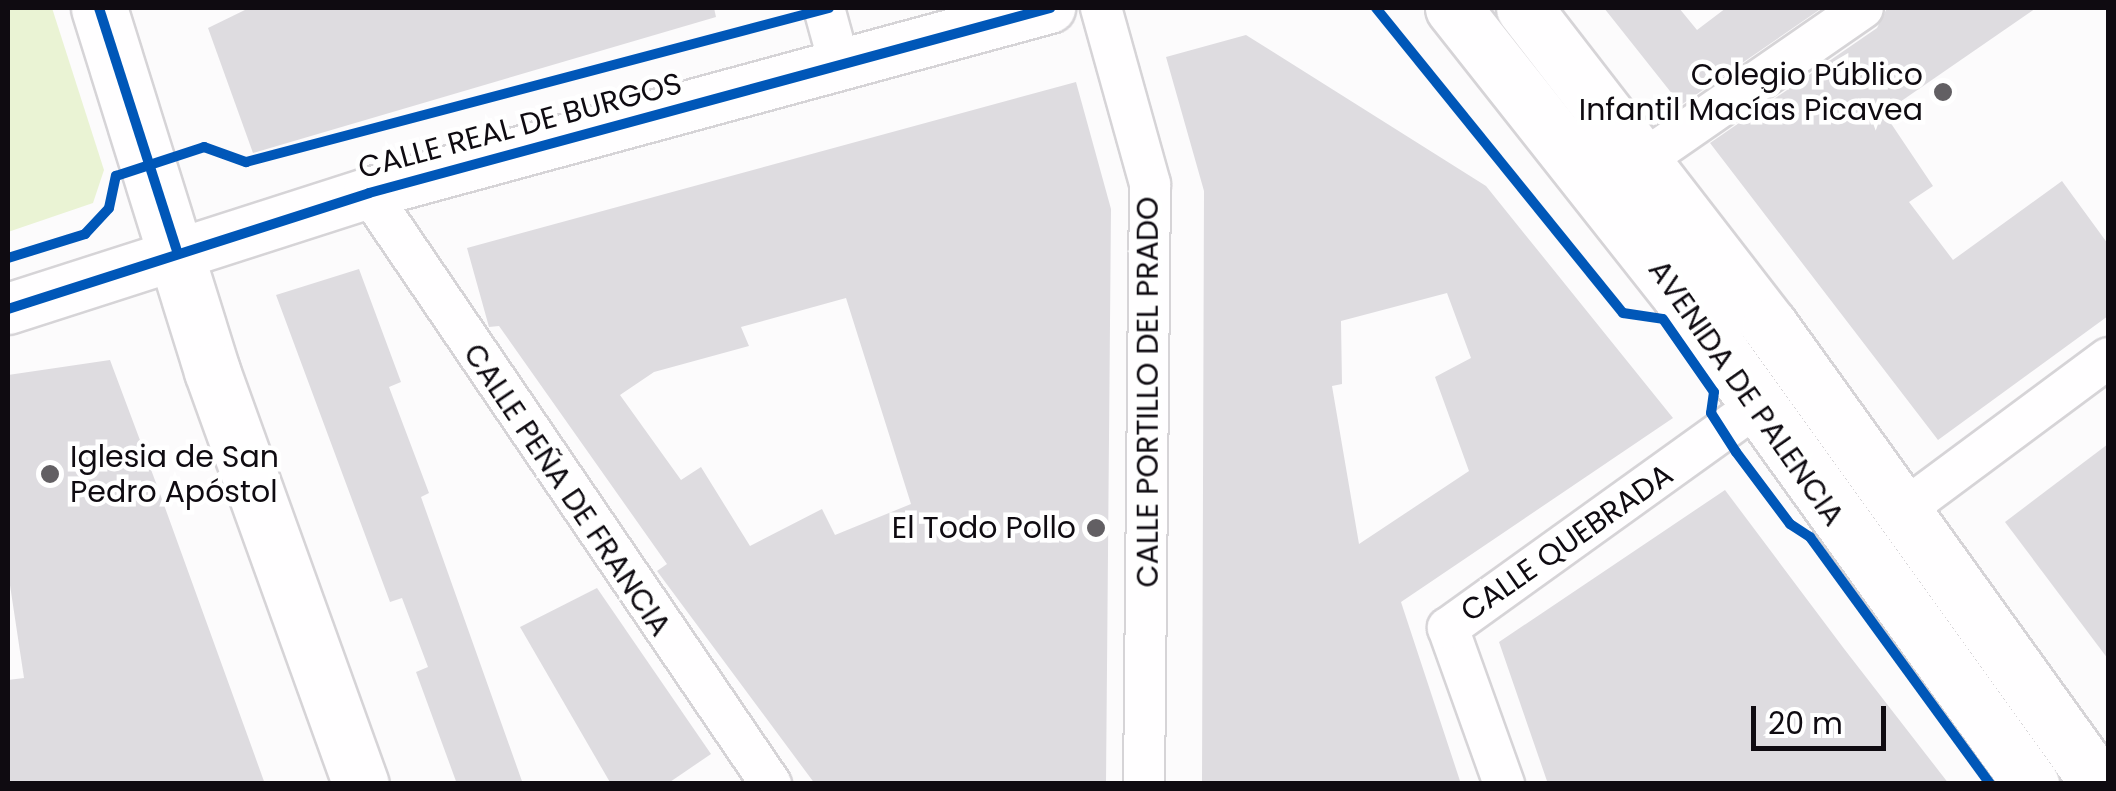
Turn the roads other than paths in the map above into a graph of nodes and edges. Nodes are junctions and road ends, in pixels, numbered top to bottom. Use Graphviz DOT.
graph roads {
  1 [pos="99,8"];
  2 [pos="824,8"];
  3 [pos="1050,8"];
  4 [pos="1100,8"];
  5 [pos="1453,8"];
  6 [pos="1524,8"];
  7 [pos="1863,8"];
  8 [pos="840,66"];
  9 [pos="1645,159"];
  10 [pos="368,193"];
  11 [pos="178,254"];
  12 [pos="8,310"];
  13 [pos="2108,358"];
  14 [pos="1753,409"];
  15 [pos="1901,512"];
  16 [pos="361,784"];
  17 [pos="771,784"];
  18 [pos="1144,784"];
  19 [pos="1504,784"];
  20 [pos="2031,784"];
  21 [pos="2099,784"];
  1 -- 11 [label="main road"];
  2 -- 8 [label="street"];
  3 -- 8 [label="street, CALLE REAL DE BURGOS"];
  4 -- 18 [label="street, CALLE PORTILLO DEL PRADO"];
  5 -- 14 [label="main road, AVENIDA DE PALENCIA"];
  6 -- 9 [label="main road, AVENIDA DE PALENCIA"];
  7 -- 9 [label="street"];
  8 -- 10 [label="street, CALLE REAL DE BURGOS"];
  9 -- 15 [label="main road, AVENIDA DE PALENCIA"];
  10 -- 11 [label="street, CALLE REAL DE BURGOS"];
  10 -- 17 [label="street, CALLE PEÑA DE FRANCIA"];
  11 -- 12 [label="street, CALLE REAL DE BURGOS"];
  11 -- 16 [label="main road"];
  13 -- 15 [label="street"];
  14 -- 19 [label="street, CALLE QUEBRADA"];
  14 -- 20 [label="main road, AVENIDA DE PALENCIA"];
  15 -- 21 [label="main road, AVENIDA DE PALENCIA"];
}
